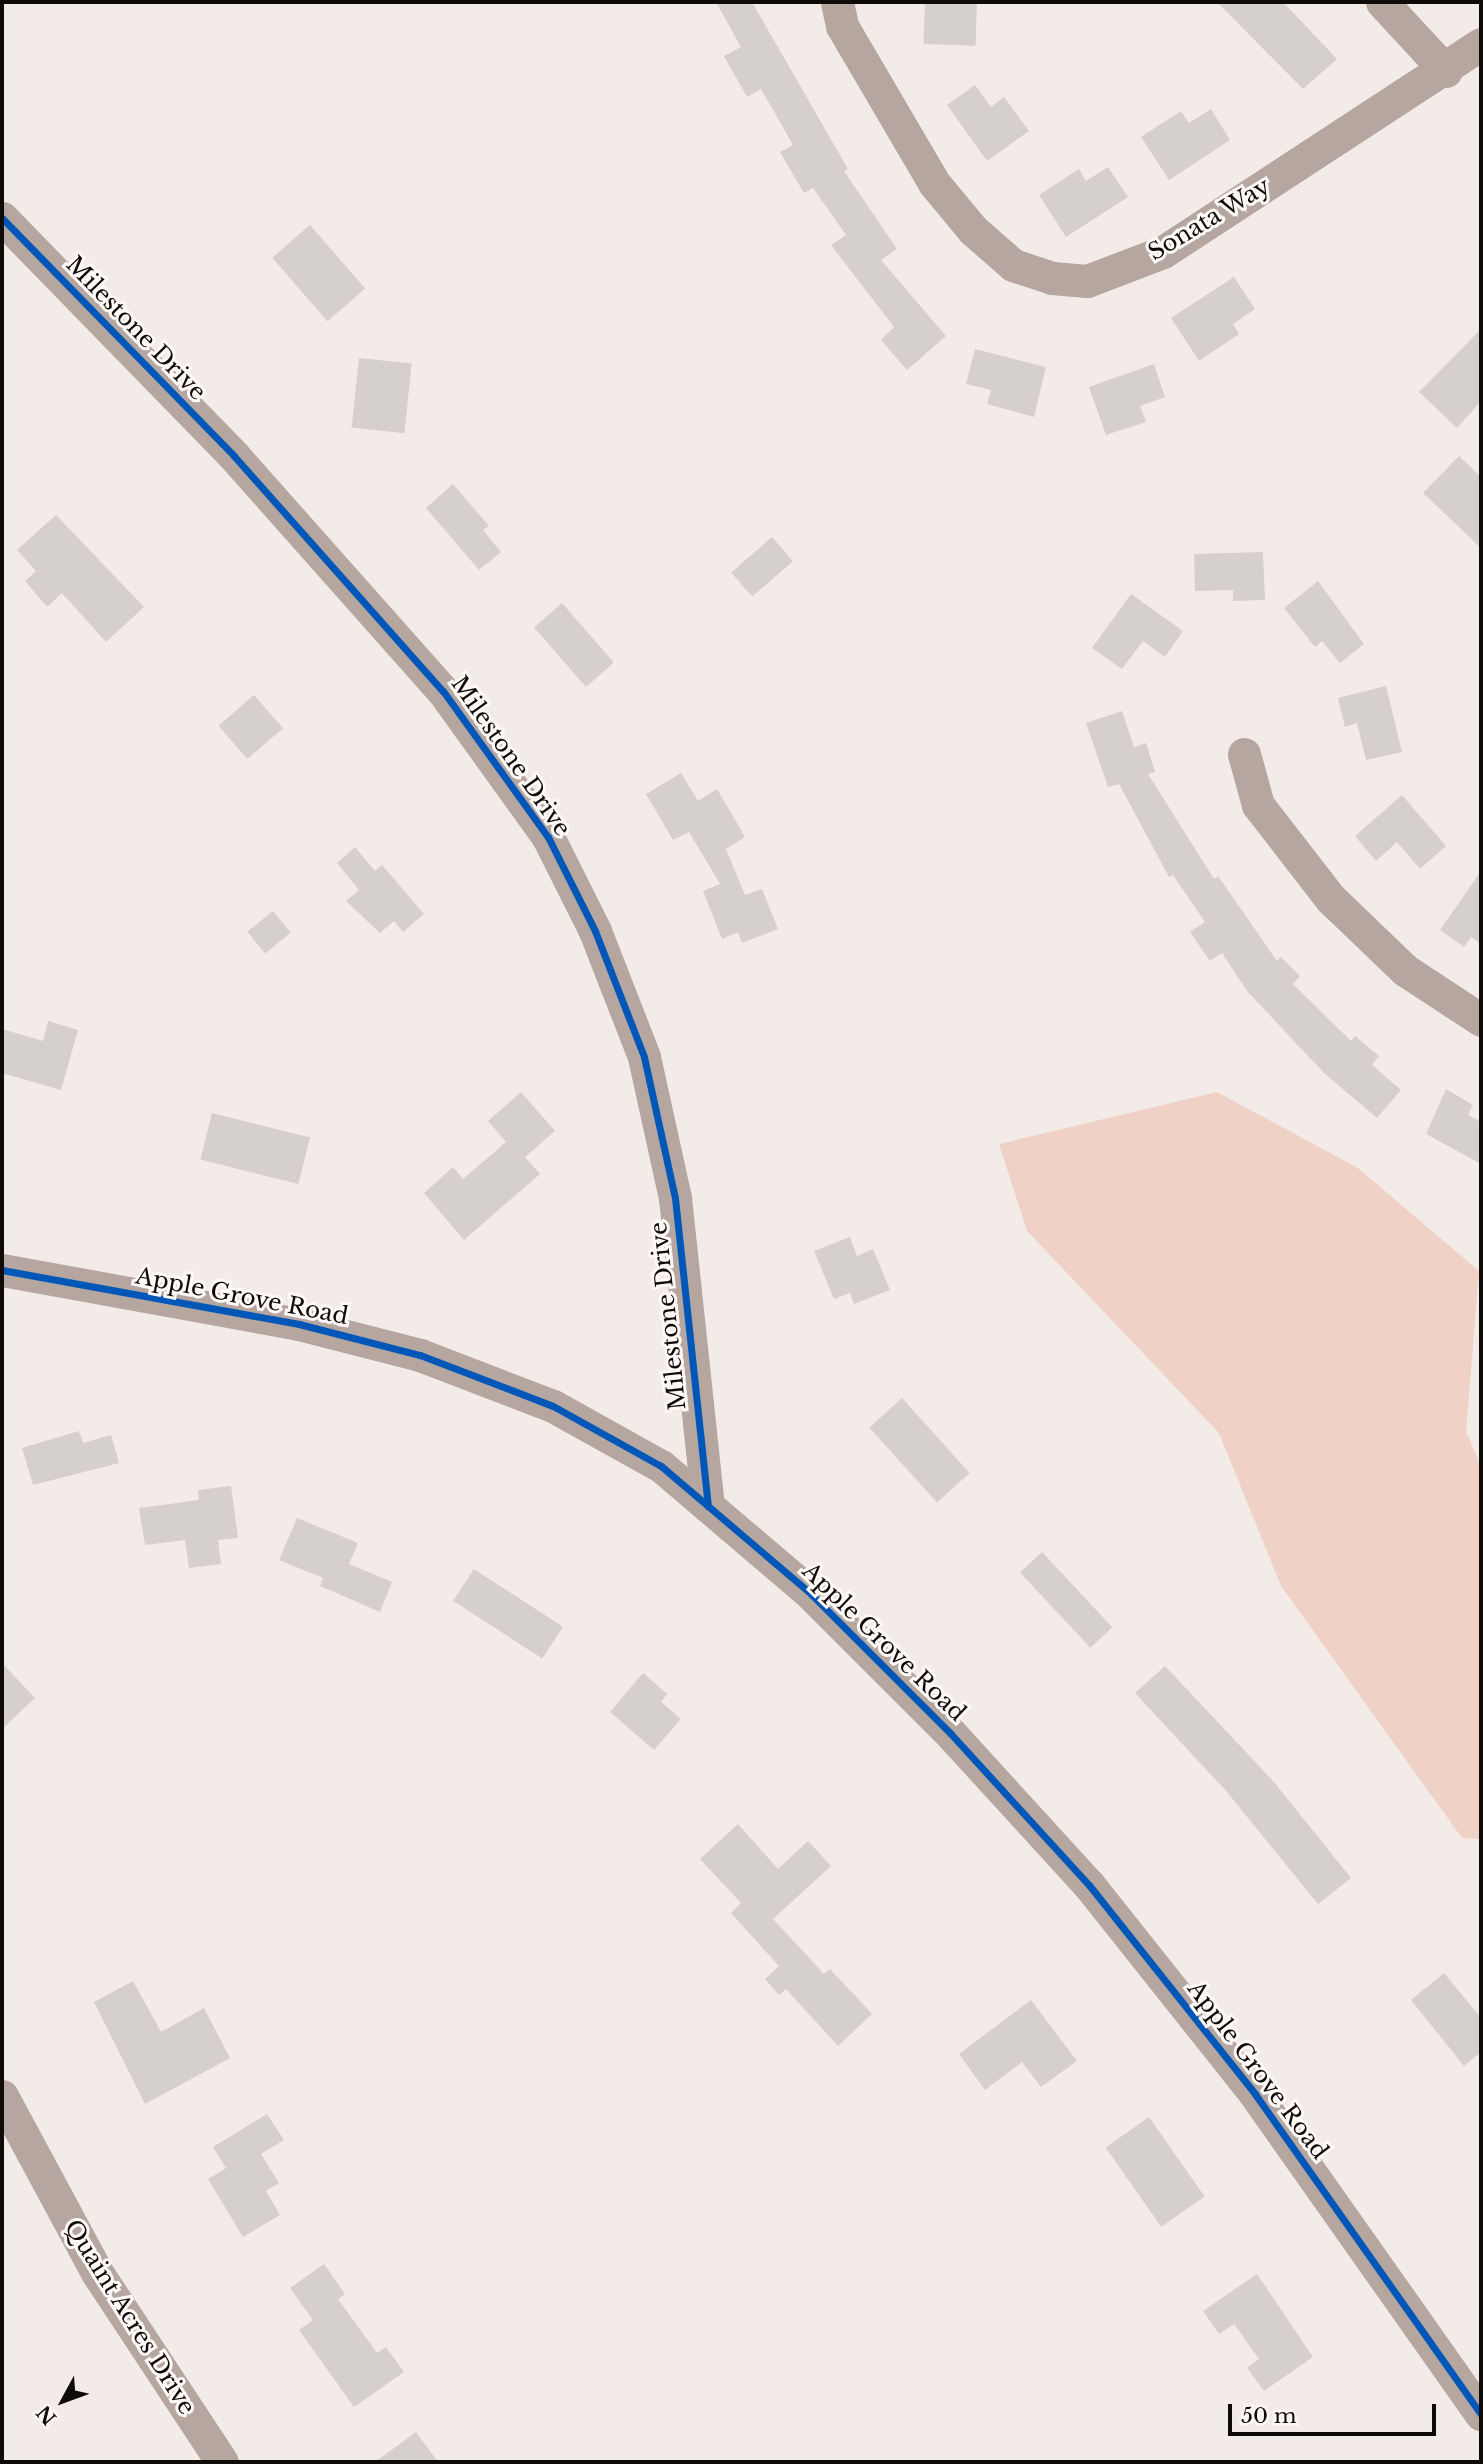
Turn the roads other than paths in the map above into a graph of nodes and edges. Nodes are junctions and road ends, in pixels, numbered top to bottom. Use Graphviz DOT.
graph roads {
  1 [pos="837,2"];
  2 [pos="1382,2"];
  3 [pos="1481,44"];
  4 [pos="1446,71"];
  5 [pos="2,218"];
  6 [pos="1244,754"];
  7 [pos="1481,1020"];
  8 [pos="2,1270"];
  9 [pos="708,1506"];
  10 [pos="2,2096"];
  11 [pos="1481,2414"];
  12 [pos="222,2462"];
  1 -- 4 [label="street, Sonata Way"];
  2 -- 4 [label="street"];
  3 -- 4 [label="street, Sonata Way"];
  5 -- 9 [label="street, Milestone Drive"];
  6 -- 7 [label="street"];
  8 -- 9 [label="street, Apple Grove Road"];
  9 -- 11 [label="street, Apple Grove Road"];
  10 -- 12 [label="street, Quaint Acres Drive"];
}
